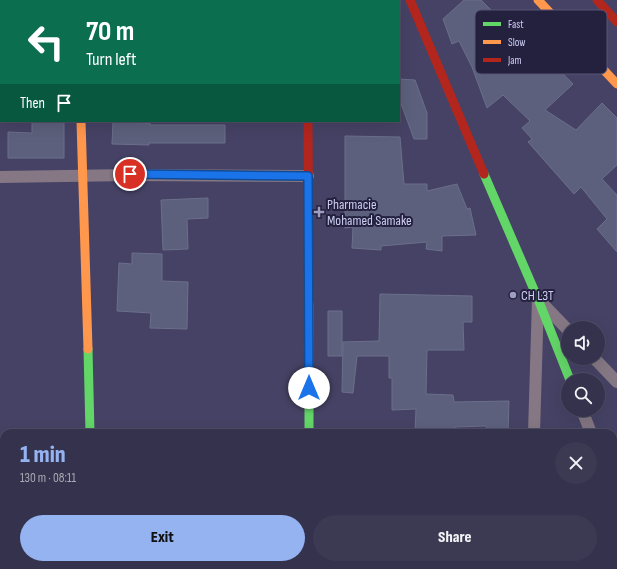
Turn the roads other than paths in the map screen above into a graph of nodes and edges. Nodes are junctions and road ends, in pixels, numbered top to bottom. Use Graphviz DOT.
graph roads {
  1 [pos="410,0"];
  2 [pos="538,0"];
  3 [pos="597,0"];
  4 [pos="547,10"];
  5 [pos="606,10"];
  6 [pos="607,11"];
  7 [pos="617,22"];
  8 [pos="607,73"];
  9 [pos="617,84"];
  10 [pos="81,122"];
  11 [pos="308,122"];
  12 [pos="82,176"];
  13 [pos="308,176"];
  14 [pos="0,177"];
  15 [pos="538,299"];
  16 [pos="561,323"];
  17 [pos="601,365"];
  18 [pos="567,373"];
  19 [pos="617,382"];
  20 [pos="585,417"];
  21 [pos="90,429"];
  22 [pos="309,429"];
  23 [pos="534,429"];
  24 [pos="589,429"];
  1 -- 15 [label="street"];
  2 -- 4 [label="street"];
  3 -- 5 [label="street"];
  6 -- 7 [label="street"];
  8 -- 9 [label="street"];
  10 -- 12 [label="street"];
  11 -- 13 [label="street"];
  12 -- 13 [label="street"];
  12 -- 14 [label="street"];
  12 -- 21 [label="street"];
  13 -- 22 [label="street"];
  15 -- 16 [label="street"];
  15 -- 18 [label="street"];
  15 -- 23 [label="street"];
  17 -- 19 [label="street"];
  20 -- 24 [label="street"];
}
